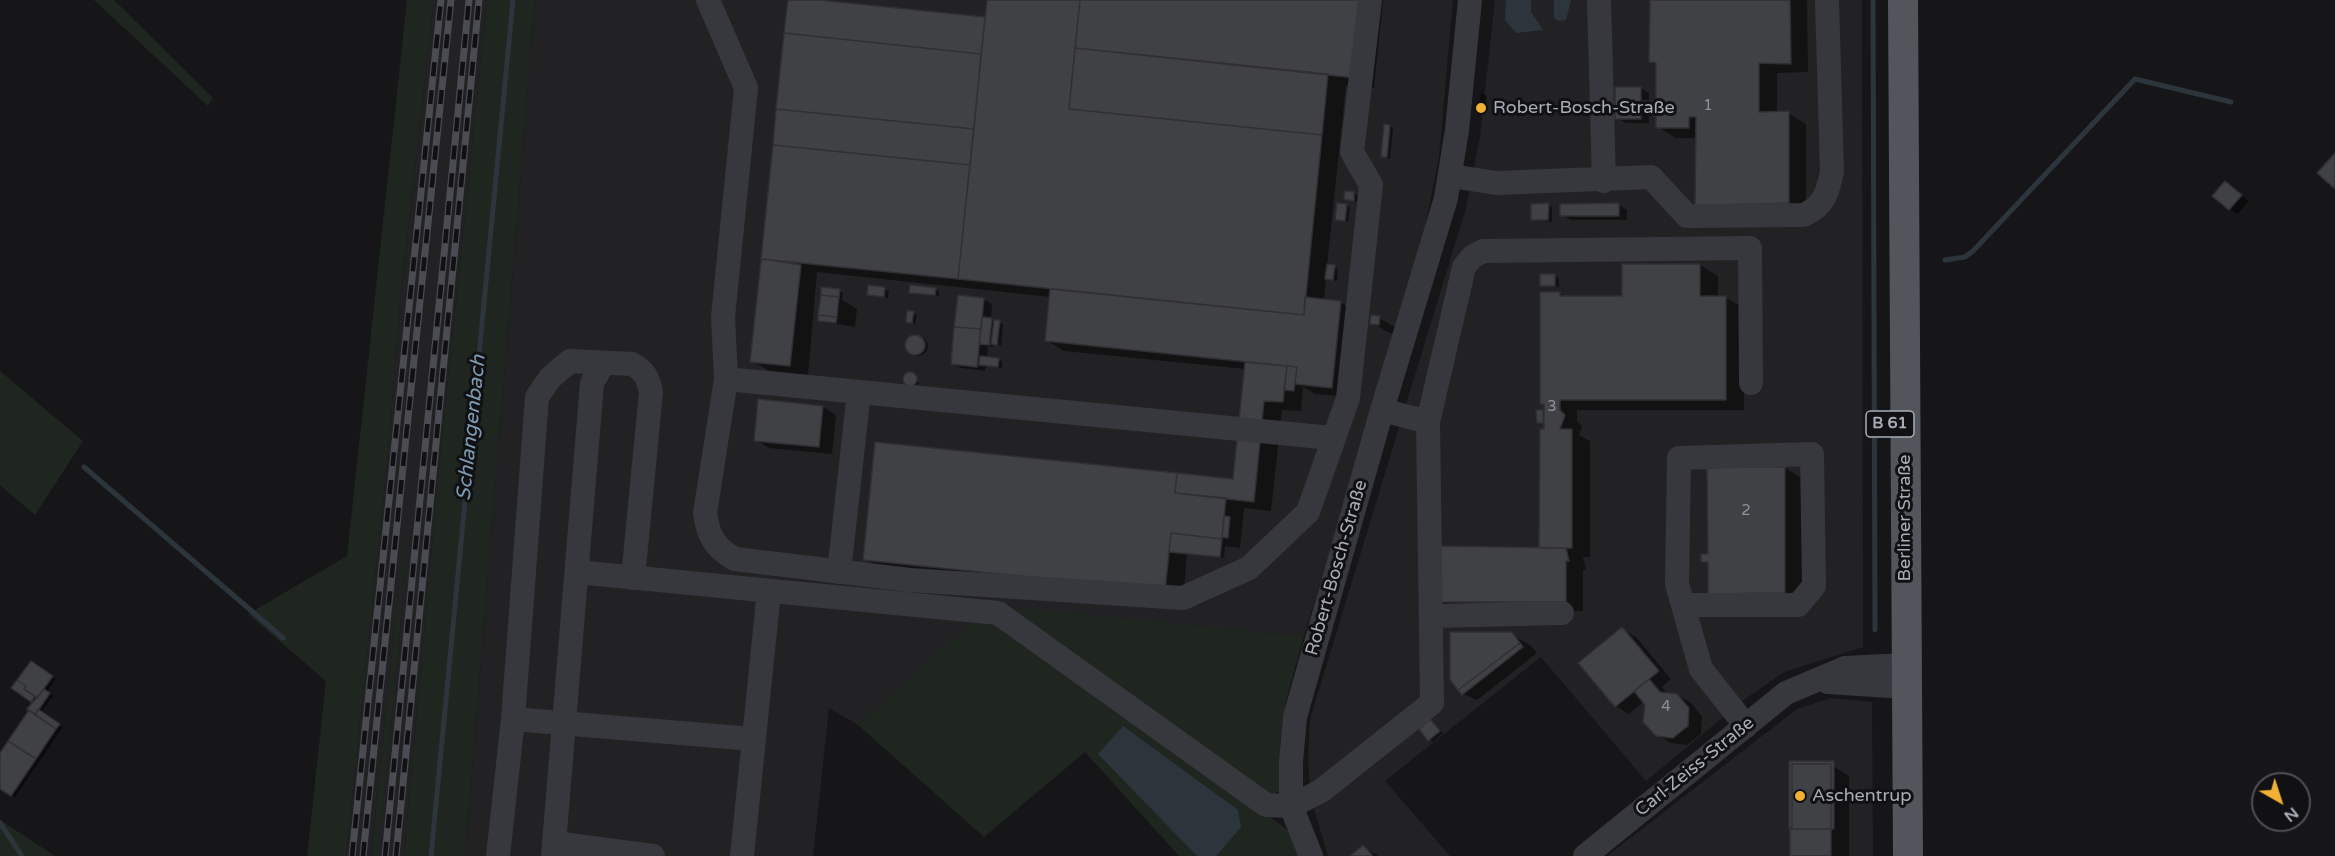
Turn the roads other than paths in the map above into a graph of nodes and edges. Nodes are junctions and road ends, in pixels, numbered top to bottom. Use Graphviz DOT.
graph roads {
  1 [pos="708,0"];
  2 [pos="1370,0"];
  3 [pos="1470,0"];
  4 [pos="1599,0"];
  5 [pos="1827,0"];
  6 [pos="1890,0"];
  7 [pos="1903,0"];
  8 [pos="1452,168"];
  9 [pos="1604,173"];
  10 [pos="603,364"];
  11 [pos="726,379"];
  12 [pos="1751,382"];
  13 [pos="859,392"];
  14 [pos="1382,410"];
  15 [pos="1428,422"];
  16 [pos="1332,438"];
  17 [pos="735,559"];
  18 [pos="577,572"];
  19 [pos="839,572"];
  20 [pos="633,578"];
  21 [pos="733,587"];
  22 [pos="769,591"];
  23 [pos="1683,605"];
  24 [pos="1562,612"];
  25 [pos="1431,616"];
  26 [pos="1898,676"];
  27 [pos="513,719"];
  28 [pos="564,723"];
  29 [pos="1746,726"];
  30 [pos="753,739"];
  31 [pos="1291,806"];
  32 [pos="554,850"];
  33 [pos="498,856"];
  34 [pos="653,856"];
  35 [pos="742,856"];
  36 [pos="1311,856"];
  37 [pos="1585,856"];
  38 [pos="1889,856"];
  39 [pos="1908,856"];
  1 -- 11 [label="street"];
  2 -- 16 [label="street"];
  3 -- 8 [label="street, Robert-Bosch-Straße"];
  4 -- 9 [label="street"];
  5 -- 9 [label="street"];
  6 -- 26 [label="main road, Berliner Straße / B 61"];
  7 -- 26 [label="main road, Berliner Straße / B 61"];
  8 -- 9 [label="street"];
  8 -- 14 [label="street, Robert-Bosch-Straße"];
  10 -- 18 [label="street"];
  10 -- 20 [label="street"];
  10 -- 27 [label="street"];
  11 -- 13 [label="street"];
  11 -- 17 [label="street"];
  12 -- 15 [label="street"];
  13 -- 16 [label="street"];
  13 -- 19 [label="street"];
  14 -- 15 [label="street"];
  14 -- 31 [label="street, Robert-Bosch-Straße"];
  15 -- 25 [label="street"];
  16 -- 19 [label="street"];
  17 -- 19 [label="street"];
  17 -- 21 [label="street"];
  18 -- 20 [label="street"];
  18 -- 28 [label="street"];
  20 -- 21 [label="street"];
  21 -- 22 [label="street"];
  22 -- 30 [label="street"];
  22 -- 31 [label="street"];
  23 -- 23 [label="street"];
  23 -- 29 [label="street"];
  24 -- 25 [label="street"];
  25 -- 31 [label="street"];
  26 -- 29 [label="street, Carl-Zeiss-Straße"];
  26 -- 38 [label="main road, Berliner Straße / B 61"];
  26 -- 39 [label="main road, Berliner Straße / B 61"];
  27 -- 28 [label="street"];
  27 -- 33 [label="street"];
  28 -- 30 [label="street"];
  28 -- 32 [label="street"];
  29 -- 37 [label="street, Carl-Zeiss-Straße"];
  30 -- 35 [label="street"];
  31 -- 36 [label="street, Robert-Bosch-Straße"];
  32 -- 34 [label="street"];
}
